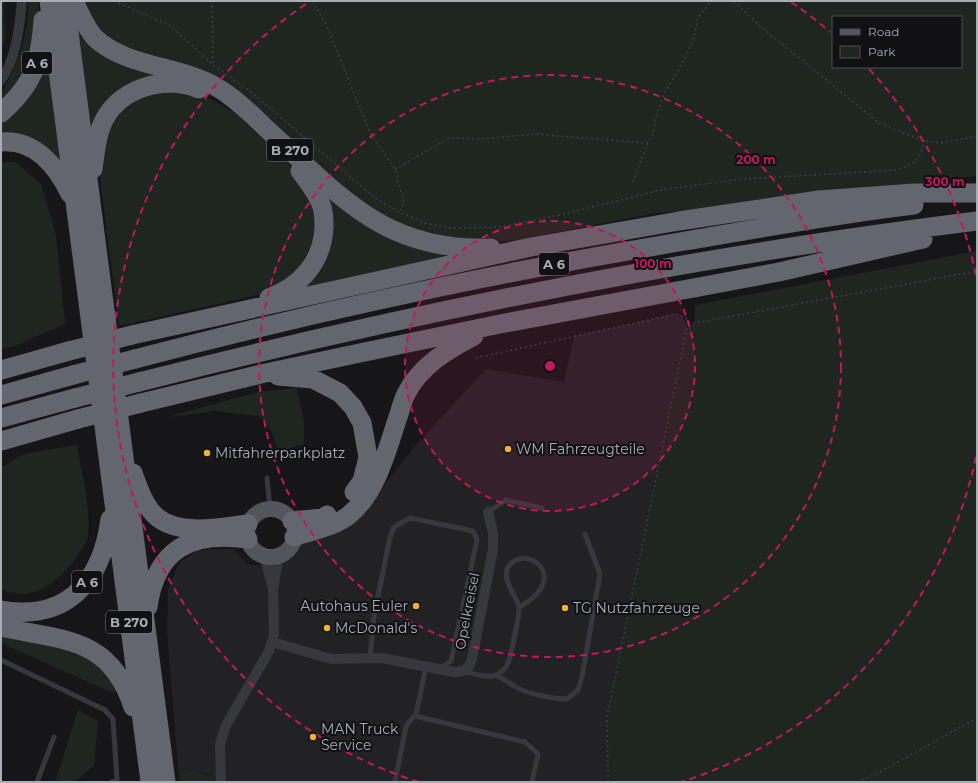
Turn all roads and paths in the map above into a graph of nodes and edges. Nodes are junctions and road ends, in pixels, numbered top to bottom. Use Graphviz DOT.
graph roads {
  1 [pos="22,1"];
  2 [pos="45,1"];
  3 [pos="49,1"];
  4 [pos="65,1"];
  5 [pos="74,1"];
  6 [pos="114,1"];
  7 [pos="212,1"];
  8 [pos="312,1"];
  9 [pos="712,1"];
  10 [pos="734,1"];
  11 [pos="213,65"];
  12 [pos="1,80"];
  13 [pos="1,113"];
  14 [pos="977,136"];
  15 [pos="924,141"];
  16 [pos="1,142"];
  17 [pos="648,143"];
  18 [pos="395,169"];
  19 [pos="633,182"];
  20 [pos="977,193"];
  21 [pos="977,198"];
  22 [pos="83,203"];
  23 [pos="400,212"];
  24 [pos="973,222"];
  25 [pos="531,247"];
  26 [pos="977,271"];
  27 [pos="218,316"];
  28 [pos="500,324"];
  29 [pos="691,325"];
  30 [pos="476,358"];
  31 [pos="4,368"];
  32 [pos="261,374"];
  33 [pos="1,395"];
  34 [pos="1,418"];
  35 [pos="33,432"];
  36 [pos="1,441"];
  37 [pos="123,444"];
  38 [pos="1,446"];
  39 [pos="268,478"];
  40 [pos="112,492"];
  41 [pos="270,508"];
  42 [pos="542,508"];
  43 [pos="488,512"];
  44 [pos="293,529"];
  45 [pos="248,531"];
  46 [pos="585,534"];
  47 [pos="271,555"];
  48 [pos="273,589"];
  49 [pos="520,607"];
  50 [pos="1,610"];
  51 [pos="1,627"];
  52 [pos="146,630"];
  53 [pos="272,642"];
  54 [pos="370,658"];
  55 [pos="1,660"];
  56 [pos="426,667"];
  57 [pos="438,670"];
  58 [pos="463,672"];
  59 [pos="496,675"];
  60 [pos="415,716"];
  61 [pos="977,718"];
  62 [pos="54,737"];
  63 [pos="146,752"];
  64 [pos="37,782"];
  65 [pos="111,782"];
  66 [pos="150,782"];
  67 [pos="166,782"];
  68 [pos="221,782"];
  69 [pos="395,782"];
  70 [pos="532,782"];
  71 [pos="608,782"];
  72 [pos="856,782"];
  1 -- 12 [label="street"];
  2 -- 13 [label="highway, A 6"];
  3 -- 22 [label="highway, B 270"];
  4 -- 22 [label="highway, B 270"];
  5 -- 25 [label="highway, B 270"];
  6 -- 11 [label="path"];
  7 -- 11 [label="path"];
  8 -- 18 [label="path"];
  9 -- 17 [label="path"];
  10 -- 15 [label="path"];
  11 -- 23 [label="path"];
  14 -- 15 [label="path"];
  15 -- 23 [label="path"];
  16 -- 22 [label="highway, B 270"];
  17 -- 18 [label="path"];
  17 -- 19 [label="path"];
  18 -- 23 [label="path"];
  20 -- 25 [label="highway"];
  21 -- 33 [label="highway, A 6, bridge"];
  22 -- 27 [label="highway"];
  22 -- 37 [label="highway, B 270"];
  22 -- 40 [label="highway, B 270"];
  24 -- 28 [label="highway, A 6"];
  24 -- 34 [label="highway, A 6, bridge"];
  25 -- 27 [label="highway"];
  26 -- 29 [label="path"];
  27 -- 31 [label="highway, bridge"];
  28 -- 32 [label="highway, A 6"];
  28 -- 44 [label="highway, A 6"];
  29 -- 30 [label="path"];
  29 -- 71 [label="path"];
  32 -- 35 [label="highway, bridge"];
  32 -- 44 [label="highway"];
  35 -- 36 [label="highway"];
  35 -- 38 [label="highway"];
  37 -- 45 [label="highway"];
  37 -- 52 [label="highway, B 270"];
  39 -- 41 [label="lane"];
  40 -- 50 [label="highway, A 6"];
  40 -- 63 [label="highway, B 270"];
  41 -- 44 [label="main road"];
  41 -- 45 [label="main road"];
  42 -- 43 [label="lane, Opelkreisel"];
  43 -- 58 [label="street, Opelkreisel"];
  44 -- 47 [label="main road"];
  45 -- 47 [label="main road"];
  45 -- 52 [label="highway"];
  46 -- 59 [label="lane"];
  47 -- 48 [label="street"];
  47 -- 48 [label="street"];
  48 -- 53 [label="street"];
  49 -- 49 [label="lane"];
  49 -- 59 [label="lane"];
  51 -- 63 [label="highway, B 270"];
  52 -- 67 [label="highway, B 270"];
  53 -- 54 [label="street, Opelkreisel"];
  53 -- 68 [label="street"];
  54 -- 56 [label="street, Opelkreisel"];
  54 -- 57 [label="lane"];
  55 -- 65 [label="lane"];
  56 -- 57 [label="street, Opelkreisel"];
  56 -- 60 [label="lane"];
  57 -- 58 [label="street, Opelkreisel"];
  58 -- 59 [label="lane"];
  60 -- 69 [label="lane"];
  60 -- 70 [label="lane"];
  61 -- 72 [label="path"];
  62 -- 64 [label="lane"];
  63 -- 66 [label="highway, B 270"];
}
